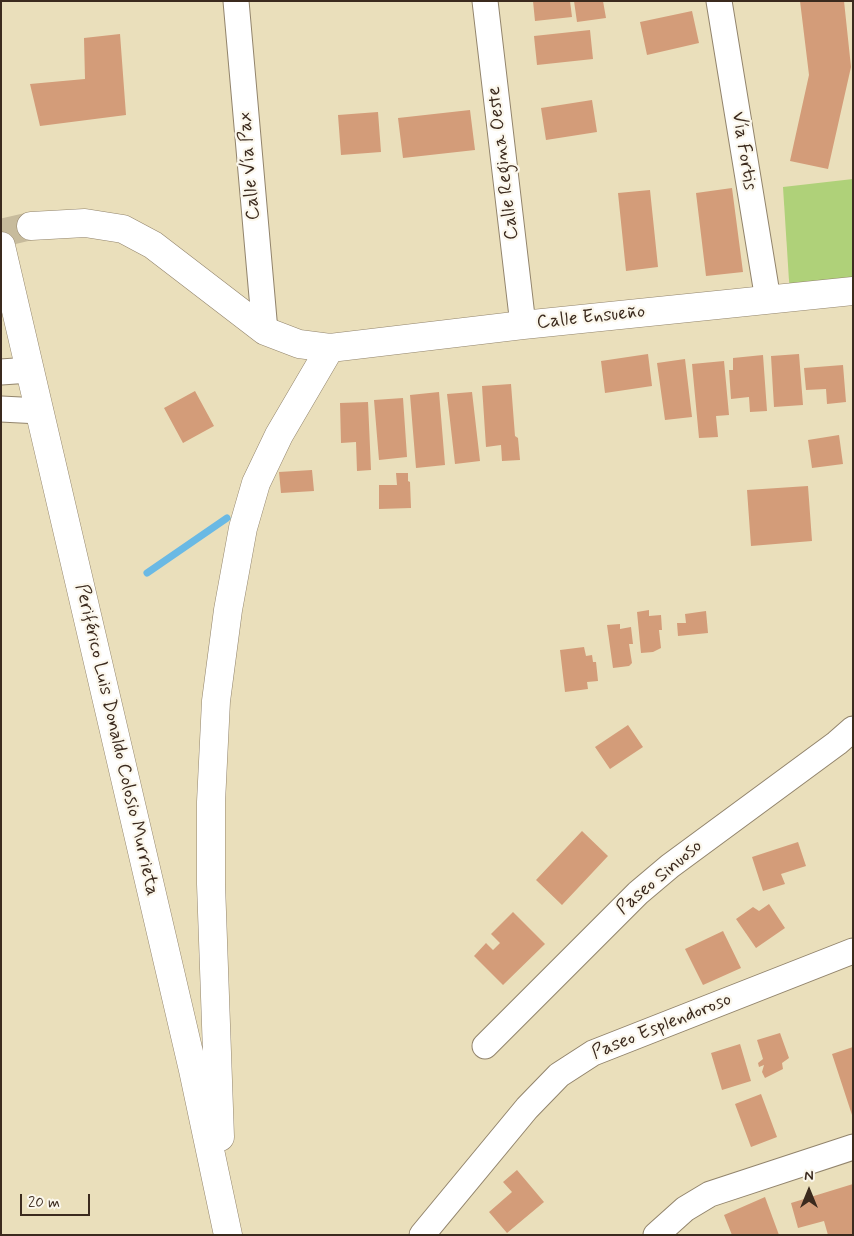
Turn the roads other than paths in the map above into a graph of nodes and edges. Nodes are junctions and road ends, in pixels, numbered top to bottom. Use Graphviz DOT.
graph roads {
  1 [pos="236,1"];
  2 [pos="485,1"];
  3 [pos="719,1"];
  4 [pos="31,226"];
  5 [pos="1,246"];
  6 [pos="5,283"];
  7 [pos="853,291"];
  8 [pos="768,300"];
  9 [pos="523,325"];
  10 [pos="264,331"];
  11 [pos="330,348"];
  12 [pos="30,370"];
  13 [pos="1,372"];
  14 [pos="1,409"];
  15 [pos="40,411"];
  16 [pos="853,729"];
  17 [pos="853,951"];
  18 [pos="485,1046"];
  19 [pos="853,1147"];
  20 [pos="225,1223"];
  21 [pos="422,1235"];
  22 [pos="656,1235"];
  1 -- 10 [label="street, Calle Vía Pax"];
  2 -- 9 [label="street, Calle Regina Oeste"];
  3 -- 8 [label="street, Vía Fortis"];
  4 -- 10 [label="main road, Calle Ensueño"];
  5 -- 6 [label="main road, Periférico Luis Donaldo Colosio Murrieta"];
  6 -- 12 [label="main road, Periférico Luis Donaldo Colosio Murrieta"];
  7 -- 8 [label="main road, Calle Ensueño"];
  8 -- 9 [label="main road, Calle Ensueño"];
  9 -- 11 [label="main road, Calle Ensueño"];
  10 -- 11 [label="main road, Calle Ensueño"];
  11 -- 20 [label="main road"];
  12 -- 13 [label="street"];
  12 -- 15 [label="main road, Periférico Luis Donaldo Colosio Murrieta"];
  14 -- 15 [label="street"];
  15 -- 20 [label="main road, Periférico Luis Donaldo Colosio Murrieta"];
  16 -- 18 [label="street, Paseo Sinuoso"];
  17 -- 21 [label="street, Paseo Esplendoroso"];
  19 -- 22 [label="street"];
}
